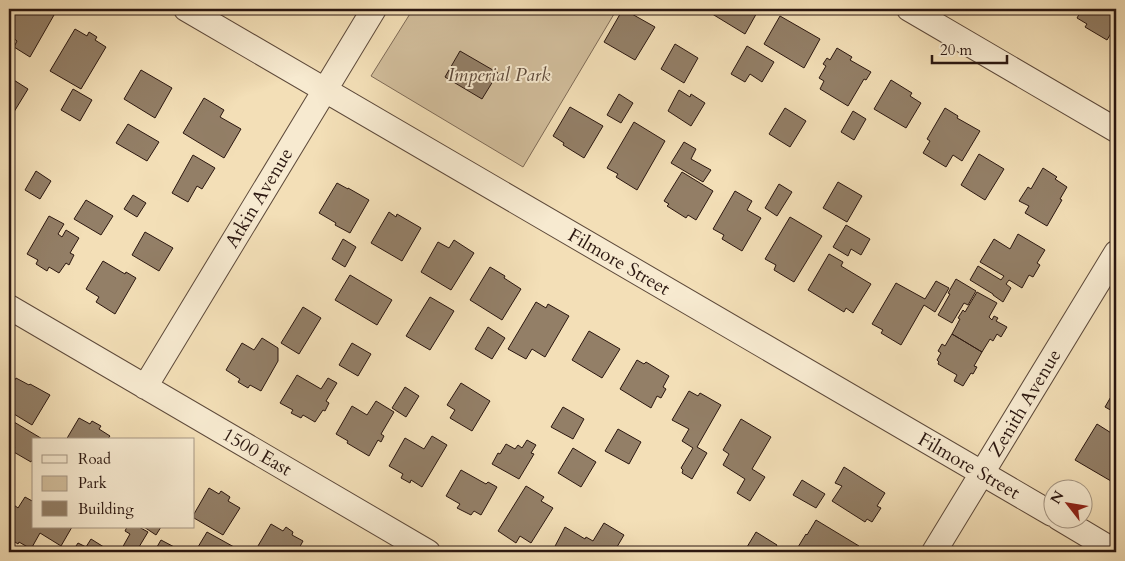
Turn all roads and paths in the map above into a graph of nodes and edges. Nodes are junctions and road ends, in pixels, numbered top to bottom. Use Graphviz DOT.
graph roads {
  1 [pos="186,9"];
  2 [pos="374,9"];
  3 [pos="909,9"];
  4 [pos="325,90"];
  5 [pos="1116,130"];
  6 [pos="1116,253"];
  7 [pos="9,307"];
  8 [pos="145,386"];
  9 [pos="982,474"];
  10 [pos="1042,508"];
  11 [pos="1076,528"];
  12 [pos="428,552"];
  13 [pos="934,552"];
  14 [pos="1116,552"];
  1 -- 4 [label="street, Filmore Street"];
  2 -- 4 [label="street, Atkin Avenue"];
  3 -- 5 [label="street"];
  4 -- 8 [label="street, Atkin Avenue"];
  4 -- 9 [label="street, Filmore Street"];
  6 -- 9 [label="street, Zenith Avenue"];
  7 -- 8 [label="street, 1500 East"];
  8 -- 12 [label="street, 1500 East"];
  9 -- 10 [label="street, Filmore Street"];
  9 -- 13 [label="street, Zenith Avenue"];
  11 -- 14 [label="street"];
}
